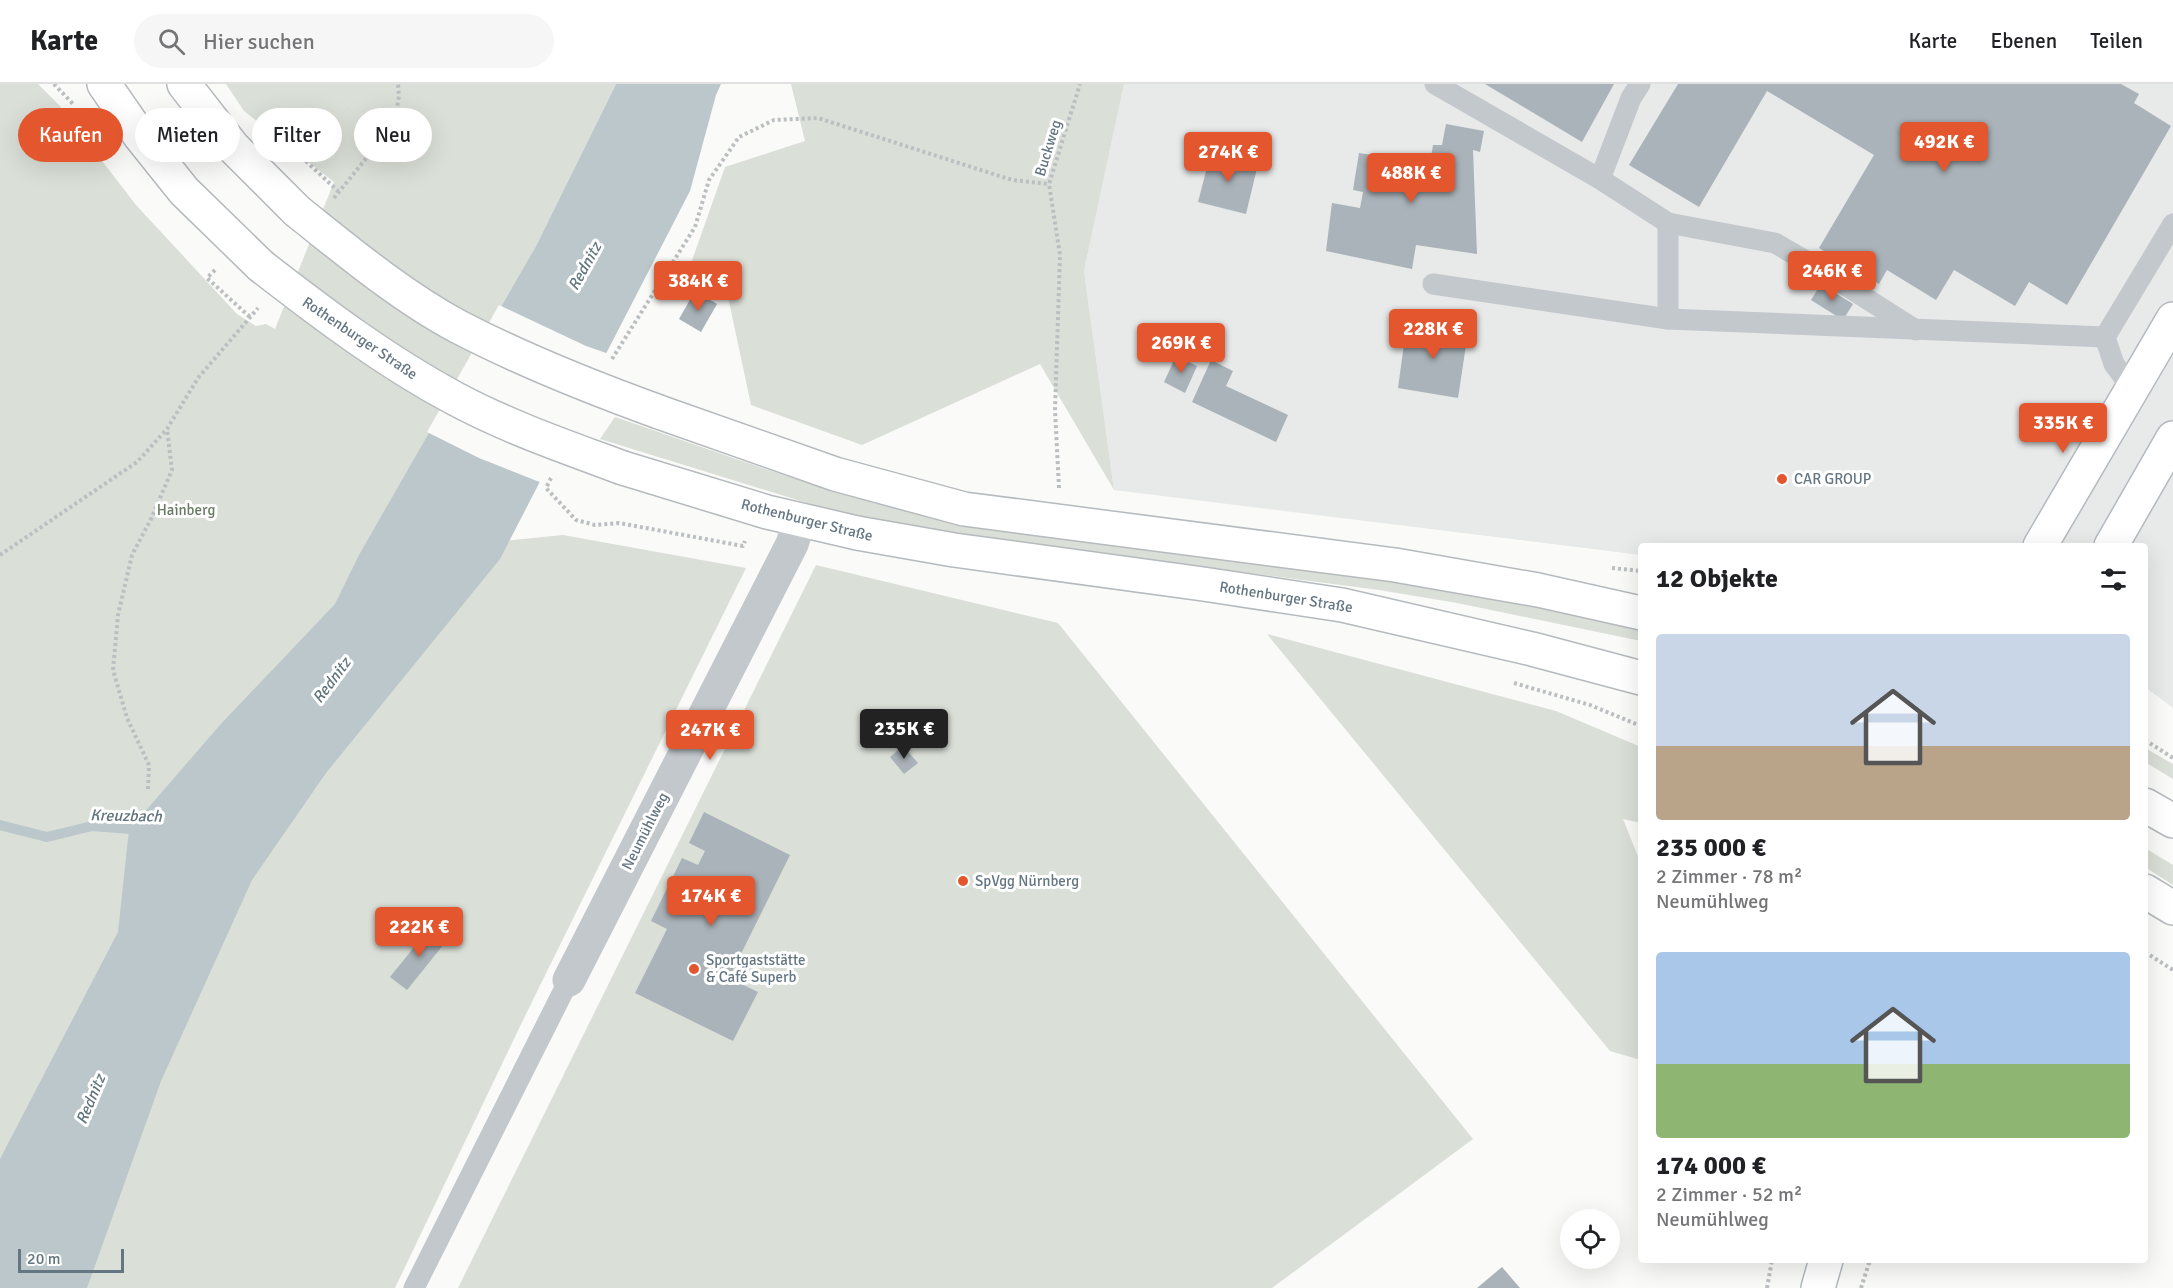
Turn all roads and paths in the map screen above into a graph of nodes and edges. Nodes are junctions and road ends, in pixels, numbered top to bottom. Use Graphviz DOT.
graph roads {
  1 [pos="104,84"];
  2 [pos="184,84"];
  3 [pos="398,84"];
  4 [pos="1080,84"];
  5 [pos="1435,84"];
  6 [pos="1640,84"];
  7 [pos="307,162"];
  8 [pos="1600,179"];
  9 [pos="1049,184"];
  10 [pos="338,191"];
  11 [pos="331,201"];
  12 [pos="1668,223"];
  13 [pos="2173,224"];
  14 [pos="216,268"];
  15 [pos="1433,284"];
  16 [pos="265,298"];
  17 [pos="251,318"];
  18 [pos="1668,319"];
  19 [pos="2173,319"];
  20 [pos="1916,330"];
  21 [pos="2105,337"];
  22 [pos="614,355"];
  23 [pos="2131,387"];
  24 [pos="167,429"];
  25 [pos="2173,438"];
  26 [pos="546,488"];
  27 [pos="1060,495"];
  28 [pos="800,520"];
  29 [pos="747,538"];
  30 [pos="2042,543"];
  31 [pos="2113,543"];
  32 [pos="0,555"];
  33 [pos="1638,612"];
  34 [pos="1638,677"];
  35 [pos="2148,742"];
  36 [pos="2173,758"];
  37 [pos="148,789"];
  38 [pos="2148,807"];
  39 [pos="2173,821"];
  40 [pos="2148,893"];
  41 [pos="2173,908"];
  42 [pos="2148,954"];
  43 [pos="2173,970"];
  44 [pos="569,980"];
  45 [pos="1771,1263"];
  46 [pos="1825,1263"];
  47 [pos="1869,1263"];
  48 [pos="414,1288"];
  49 [pos="1767,1288"];
  50 [pos="1818,1288"];
  51 [pos="1861,1288"];
  1 -- 28 [label="main road, Rothenburger Straße, bridge"];
  2 -- 33 [label="main road, bridge"];
  3 -- 10 [label="path"];
  4 -- 9 [label="path, Buckweg"];
  5 -- 8 [label="lane"];
  6 -- 8 [label="lane"];
  7 -- 10 [label="path"];
  8 -- 12 [label="lane"];
  9 -- 22 [label="path"];
  9 -- 27 [label="path, Buckweg"];
  10 -- 11 [label="path"];
  12 -- 18 [label="lane"];
  12 -- 20 [label="lane"];
  13 -- 21 [label="lane"];
  14 -- 17 [label="path"];
  15 -- 18 [label="lane"];
  16 -- 17 [label="path"];
  17 -- 24 [label="path"];
  18 -- 20 [label="lane"];
  19 -- 23 [label="main road"];
  20 -- 21 [label="lane"];
  21 -- 23 [label="lane"];
  23 -- 30 [label="main road"];
  24 -- 32 [label="path"];
  24 -- 37 [label="path"];
  25 -- 31 [label="main road"];
  26 -- 29 [label="path"];
  28 -- 34 [label="main road, Rothenburger Straße"];
  28 -- 44 [label="street, Neumühlweg"];
  35 -- 36 [label="path"];
  38 -- 39 [label="main road"];
  40 -- 41 [label="main road"];
  42 -- 43 [label="path"];
  44 -- 48 [label="lane"];
  45 -- 49 [label="path"];
  46 -- 50 [label="main road"];
  47 -- 51 [label="path"];
}
